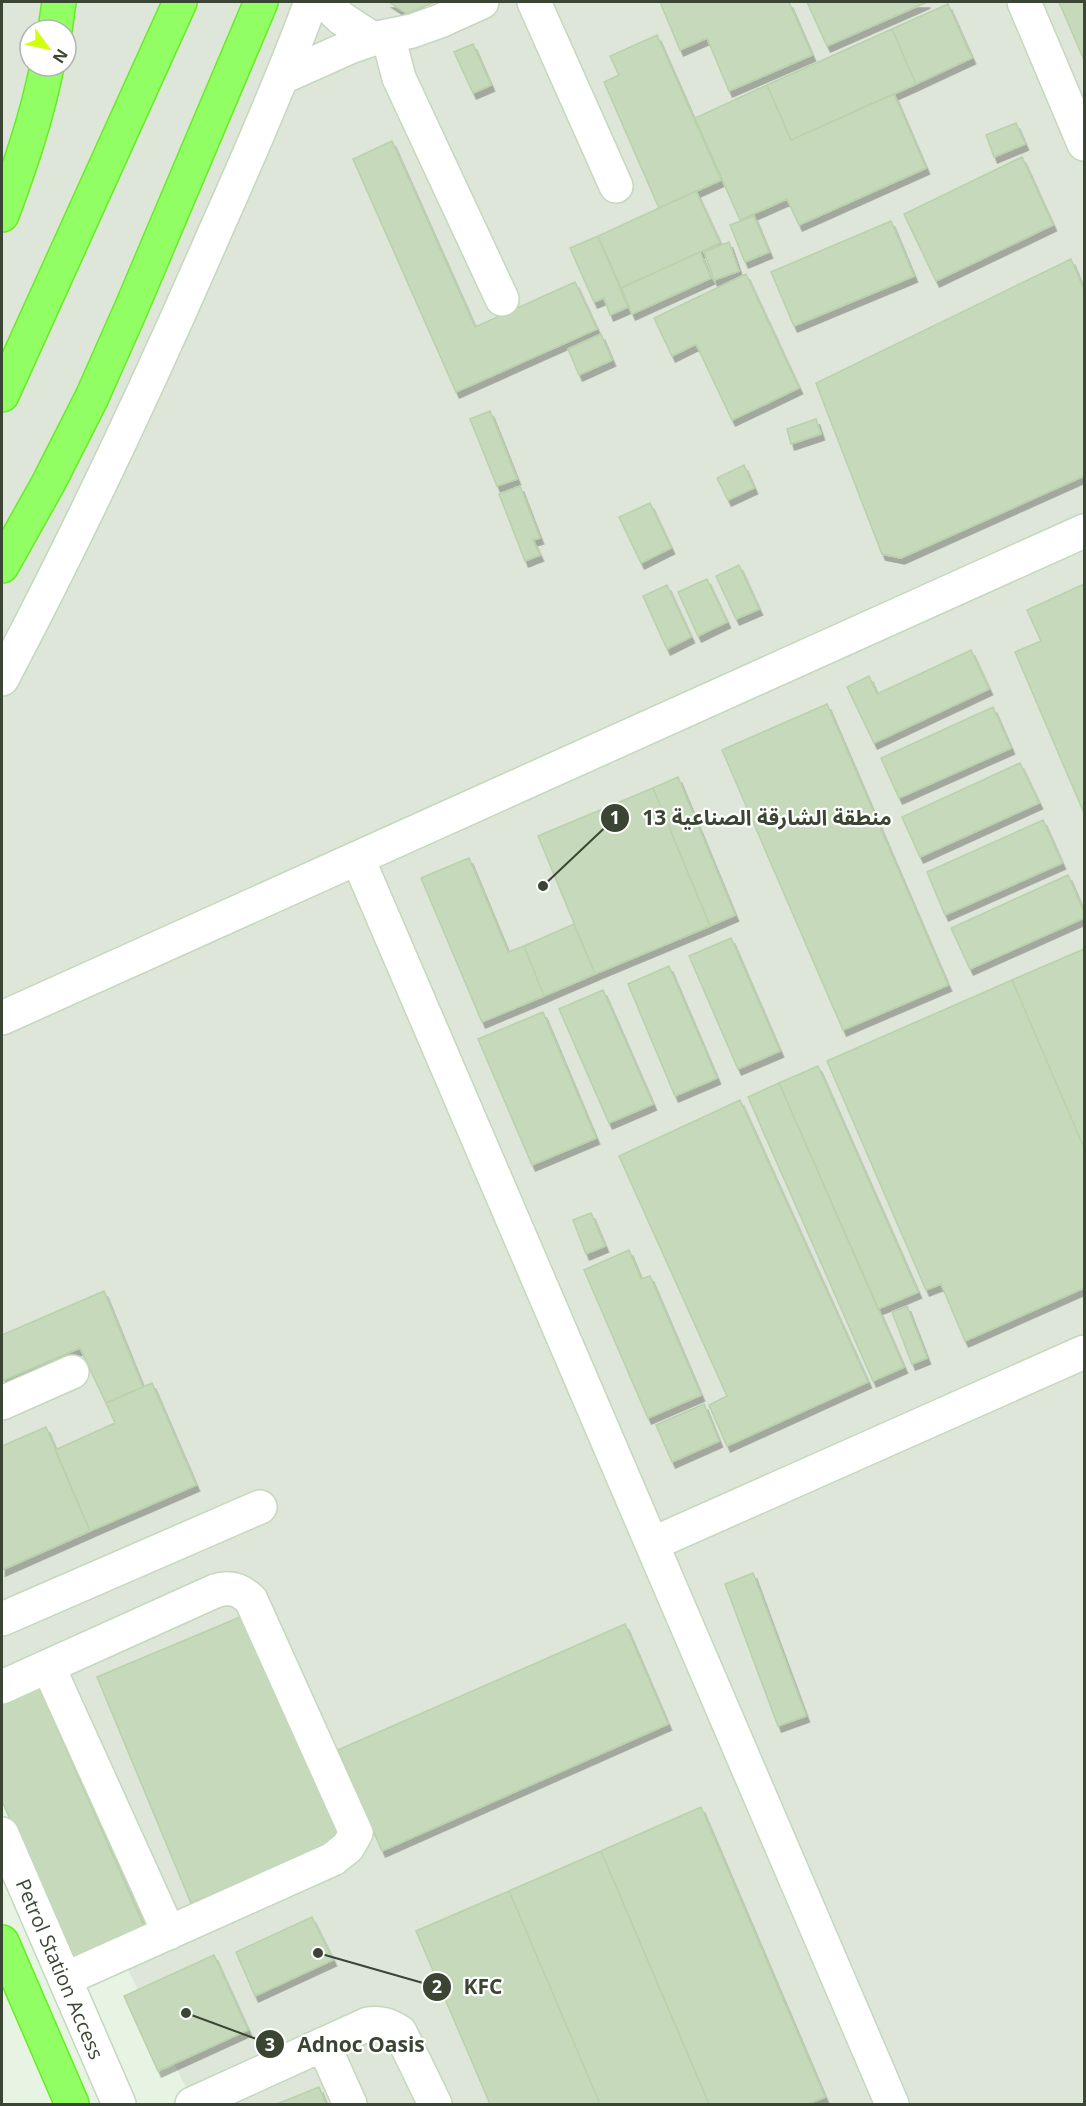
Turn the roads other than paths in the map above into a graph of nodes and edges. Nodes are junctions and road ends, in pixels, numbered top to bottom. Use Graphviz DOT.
graph roads {
  1 [pos="59,2"];
  2 [pos="180,2"];
  3 [pos="261,2"];
  4 [pos="311,2"];
  5 [pos="324,2"];
  6 [pos="482,2"];
  7 [pos="534,2"];
  8 [pos="1024,2"];
  9 [pos="57,18"];
  10 [pos="380,38"];
  11 [pos="45,78"];
  12 [pos="283,78"];
  13 [pos="1084,144"];
  14 [pos="616,186"];
  15 [pos="2,215"];
  16 [pos="502,299"];
  17 [pos="2,395"];
  18 [pos="1084,531"];
  19 [pos="2,566"];
  20 [pos="2,679"];
  21 [pos="358,859"];
  22 [pos="5,1015"];
  23 [pos="1084,1352"];
  24 [pos="72,1372"];
  25 [pos="2,1403"];
  26 [pos="260,1507"];
  27 [pos="652,1544"];
  28 [pos="2,1619"];
  29 [pos="48,1666"];
  30 [pos="2,1687"];
  31 [pos="2,1834"];
  32 [pos="168,1933"];
  33 [pos="2,1942"];
  34 [pos="60,1968"];
  35 [pos="16,1976"];
  36 [pos="323,2044"];
  37 [pos="72,2104"];
  38 [pos="119,2104"];
  39 [pos="192,2104"];
  40 [pos="350,2104"];
  41 [pos="435,2104"];
  42 [pos="892,2104"];
  1 -- 9 [label="highway"];
  2 -- 17 [label="highway"];
  3 -- 19 [label="highway"];
  4 -- 12 [label="street"];
  5 -- 10 [label="street"];
  6 -- 10 [label="street"];
  7 -- 14 [label="street"];
  8 -- 13 [label="street"];
  10 -- 12 [label="street"];
  10 -- 16 [label="street"];
  11 -- 15 [label="highway"];
  12 -- 20 [label="street"];
  18 -- 21 [label="street"];
  21 -- 22 [label="street"];
  21 -- 27 [label="street"];
  23 -- 27 [label="street"];
  24 -- 25 [label="street"];
  26 -- 28 [label="street"];
  27 -- 42 [label="street"];
  29 -- 30 [label="street"];
  29 -- 32 [label="street"];
  29 -- 32 [label="street"];
  31 -- 34 [label="street, Petrol Station Access"];
  32 -- 34 [label="street"];
  33 -- 35 [label="highway"];
  34 -- 35 [label="street"];
  34 -- 38 [label="street, Petrol Station Access"];
  35 -- 37 [label="highway"];
  36 -- 39 [label="street"];
  36 -- 40 [label="street"];
  36 -- 41 [label="street"];
}
